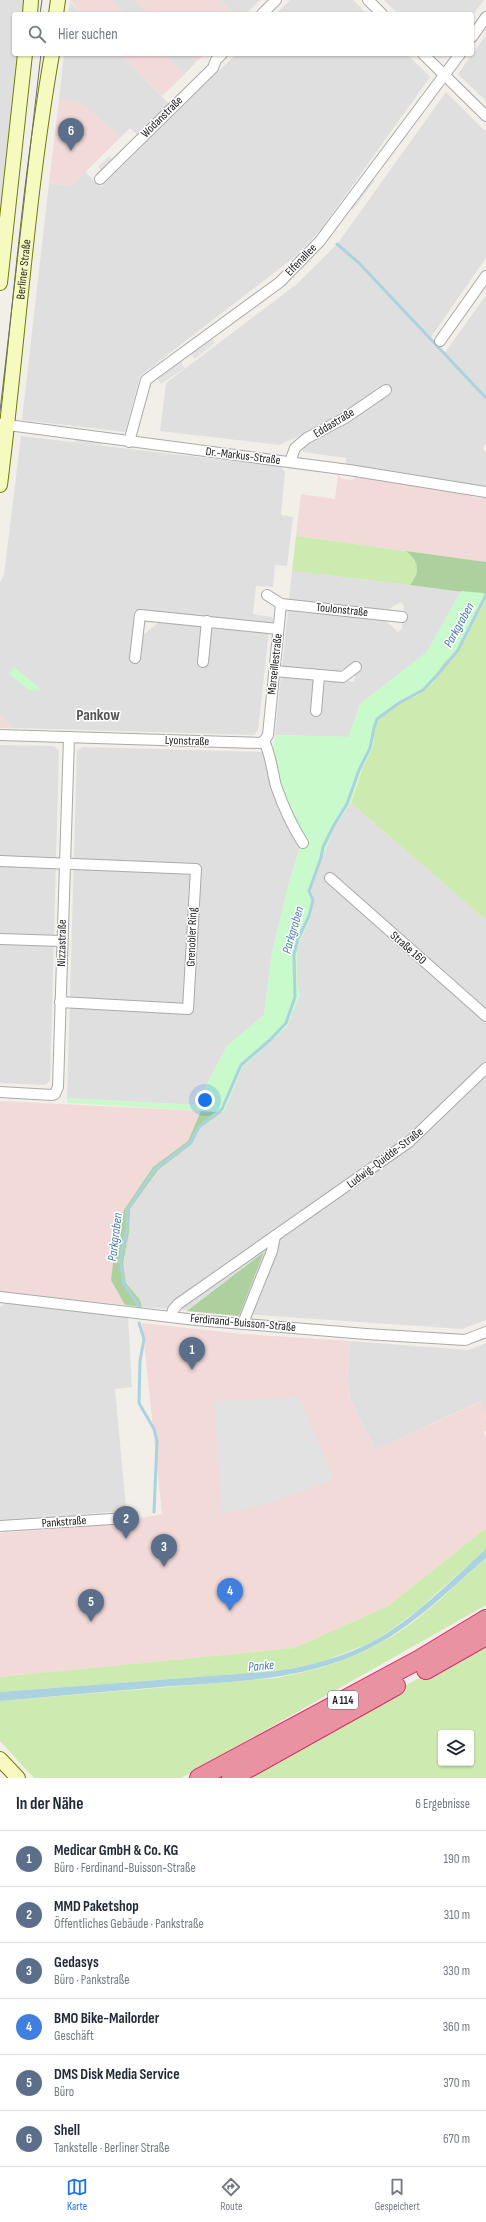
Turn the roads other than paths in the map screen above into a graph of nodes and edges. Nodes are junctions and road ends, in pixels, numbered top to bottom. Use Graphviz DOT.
graph roads {
  1 [pos="31,0"];
  2 [pos="58,0"];
  3 [pos="276,0"];
  4 [pos="368,0"];
  5 [pos="30,12"];
  6 [pos="56,12"];
  7 [pos="264,12"];
  8 [pos="380,12"];
  9 [pos="486,17"];
  10 [pos="474,34"];
  11 [pos="25,56"];
  12 [pos="52,56"];
  13 [pos="221,56"];
  14 [pos="425,56"];
  15 [pos="459,56"];
  16 [pos="445,75"];
  17 [pos="486,116"];
  18 [pos="100,179"];
  19 [pos="486,276"];
  20 [pos="0,283"];
  21 [pos="440,342"];
  22 [pos="386,390"];
  23 [pos="4,425"];
  24 [pos="129,442"];
  25 [pos="290,462"];
  26 [pos="0,485"];
  27 [pos="486,492"];
  28 [pos="267,595"];
  29 [pos="281,604"];
  30 [pos="402,617"];
  31 [pos="207,621"];
  32 [pos="278,629"];
  33 [pos="135,658"];
  34 [pos="203,662"];
  35 [pos="356,667"];
  36 [pos="274,671"];
  37 [pos="319,676"];
  38 [pos="316,711"];
  39 [pos="0,735"];
  40 [pos="69,737"];
  41 [pos="264,741"];
  42 [pos="303,843"];
  43 [pos="0,860"];
  44 [pos="64,864"];
  45 [pos="330,878"];
  46 [pos="0,939"];
  47 [pos="62,941"];
  48 [pos="60,1002"];
  49 [pos="486,1016"];
  50 [pos="486,1068"];
  51 [pos="0,1092"];
  52 [pos="275,1236"];
  53 [pos="0,1297"];
  54 [pos="171,1317"];
  55 [pos="242,1323"];
  56 [pos="486,1332"];
  57 [pos="128,1518"];
  58 [pos="0,1526"];
  59 [pos="486,1619"];
  60 [pos="486,1636"];
  61 [pos="0,1759"];
  62 [pos="18,1778"];
  63 [pos="199,1778"];
  64 [pos="231,1778"];
  1 -- 5 [label="main road"];
  2 -- 6 [label="main road"];
  3 -- 7 [label="street"];
  4 -- 8 [label="street"];
  9 -- 10 [label="street"];
  11 -- 20 [label="main road, Berliner Straße"];
  12 -- 23 [label="main road, Berliner Straße"];
  13 -- 18 [label="street, Wodanstraße"];
  14 -- 16 [label="street"];
  15 -- 16 [label="street, Elfenallee"];
  16 -- 17 [label="street"];
  16 -- 24 [label="street, Elfenallee"];
  19 -- 21 [label="street"];
  22 -- 25 [label="street, Eddastraße"];
  23 -- 24 [label="street, Dr.-Markus-Straße"];
  23 -- 26 [label="main road, Berliner Straße"];
  24 -- 25 [label="street, Dr.-Markus-Straße"];
  25 -- 27 [label="street, Dr.-Markus-Straße"];
  28 -- 29 [label="street"];
  29 -- 30 [label="street, Toulonstraße"];
  29 -- 32 [label="street, Marseillestraße"];
  31 -- 32 [label="street"];
  31 -- 33 [label="street"];
  31 -- 34 [label="street"];
  32 -- 36 [label="street, Marseillestraße"];
  35 -- 37 [label="street"];
  36 -- 37 [label="street"];
  36 -- 41 [label="street, Marseillestraße"];
  37 -- 38 [label="street"];
  39 -- 40 [label="street, Lyonstraße"];
  40 -- 41 [label="street, Lyonstraße"];
  40 -- 44 [label="street, Nizzastraße"];
  41 -- 42 [label="street"];
  43 -- 44 [label="street"];
  44 -- 47 [label="street, Nizzastraße"];
  44 -- 48 [label="street, Grenobler Ring"];
  45 -- 49 [label="street, Straße 160"];
  46 -- 47 [label="street"];
  47 -- 48 [label="street, Nizzastraße"];
  48 -- 51 [label="street, Nizzastraße"];
  50 -- 52 [label="street, Ludwig-Quidde-Straße"];
  52 -- 54 [label="street, Ludwig-Quidde-Straße"];
  52 -- 55 [label="street"];
  53 -- 54 [label="street, Ferdinand-Buisson-Straße"];
  54 -- 55 [label="street, Ferdinand-Buisson-Straße"];
  55 -- 56 [label="street, Ferdinand-Buisson-Straße"];
  57 -- 58 [label="street, Pankstraße"];
  59 -- 63 [label="highway, A 114"];
  60 -- 64 [label="highway, A 114"];
  61 -- 62 [label="main road"];
}
